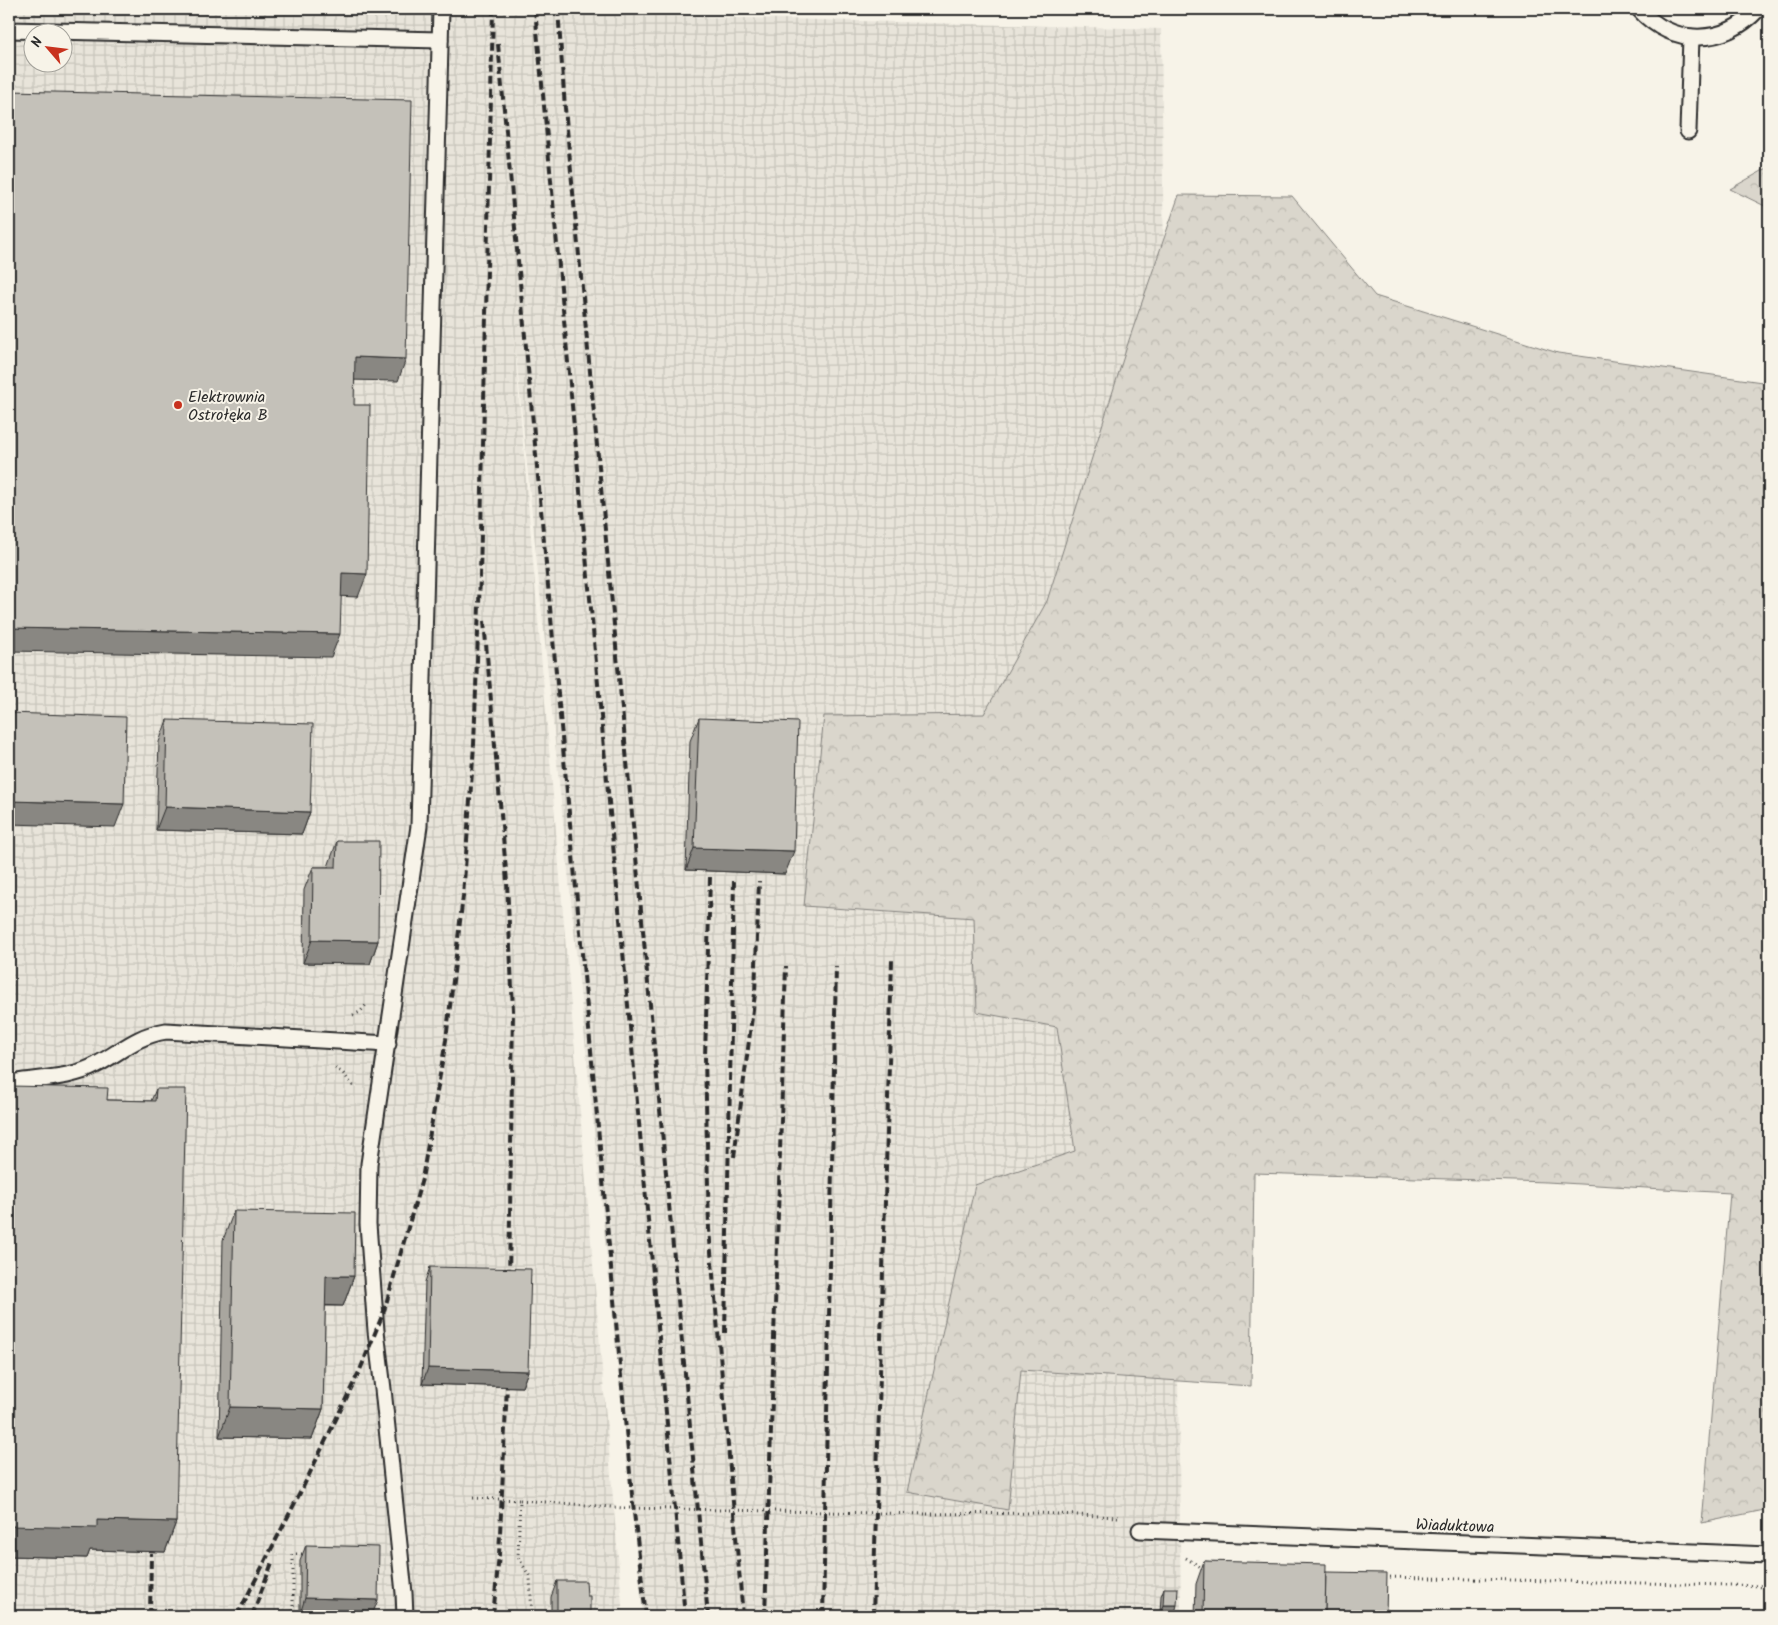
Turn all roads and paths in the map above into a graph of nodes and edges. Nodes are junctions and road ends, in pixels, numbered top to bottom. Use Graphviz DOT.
graph roads {
  1 [pos="441,9"];
  2 [pos="1639,9"];
  3 [pos="1758,9"];
  4 [pos="9,30"];
  5 [pos="1691,38"];
  6 [pos="440,40"];
  7 [pos="1688,131"];
  8 [pos="369,1002"];
  9 [pos="346,1018"];
  10 [pos="388,1044"];
  11 [pos="9,1085"];
  12 [pos="473,1498"];
  13 [pos="520,1500"];
  14 [pos="1039,1513"];
  15 [pos="1140,1530"];
  16 [pos="313,1554"];
  17 [pos="1769,1555"];
  18 [pos="293,1616"];
  19 [pos="405,1616"];
  20 [pos="532,1616"];
  1 -- 6 [label="lane"];
  2 -- 5 [label="lane"];
  3 -- 5 [label="lane"];
  4 -- 6 [label="lane"];
  5 -- 7 [label="lane"];
  6 -- 10 [label="lane"];
  8 -- 9 [label="path"];
  10 -- 11 [label="lane"];
  10 -- 19 [label="lane"];
  12 -- 13 [label="path"];
  13 -- 14 [label="path, bridge"];
  13 -- 20 [label="path"];
  15 -- 17 [label="lane, Wiaduktowa"];
  16 -- 18 [label="path"];
}
